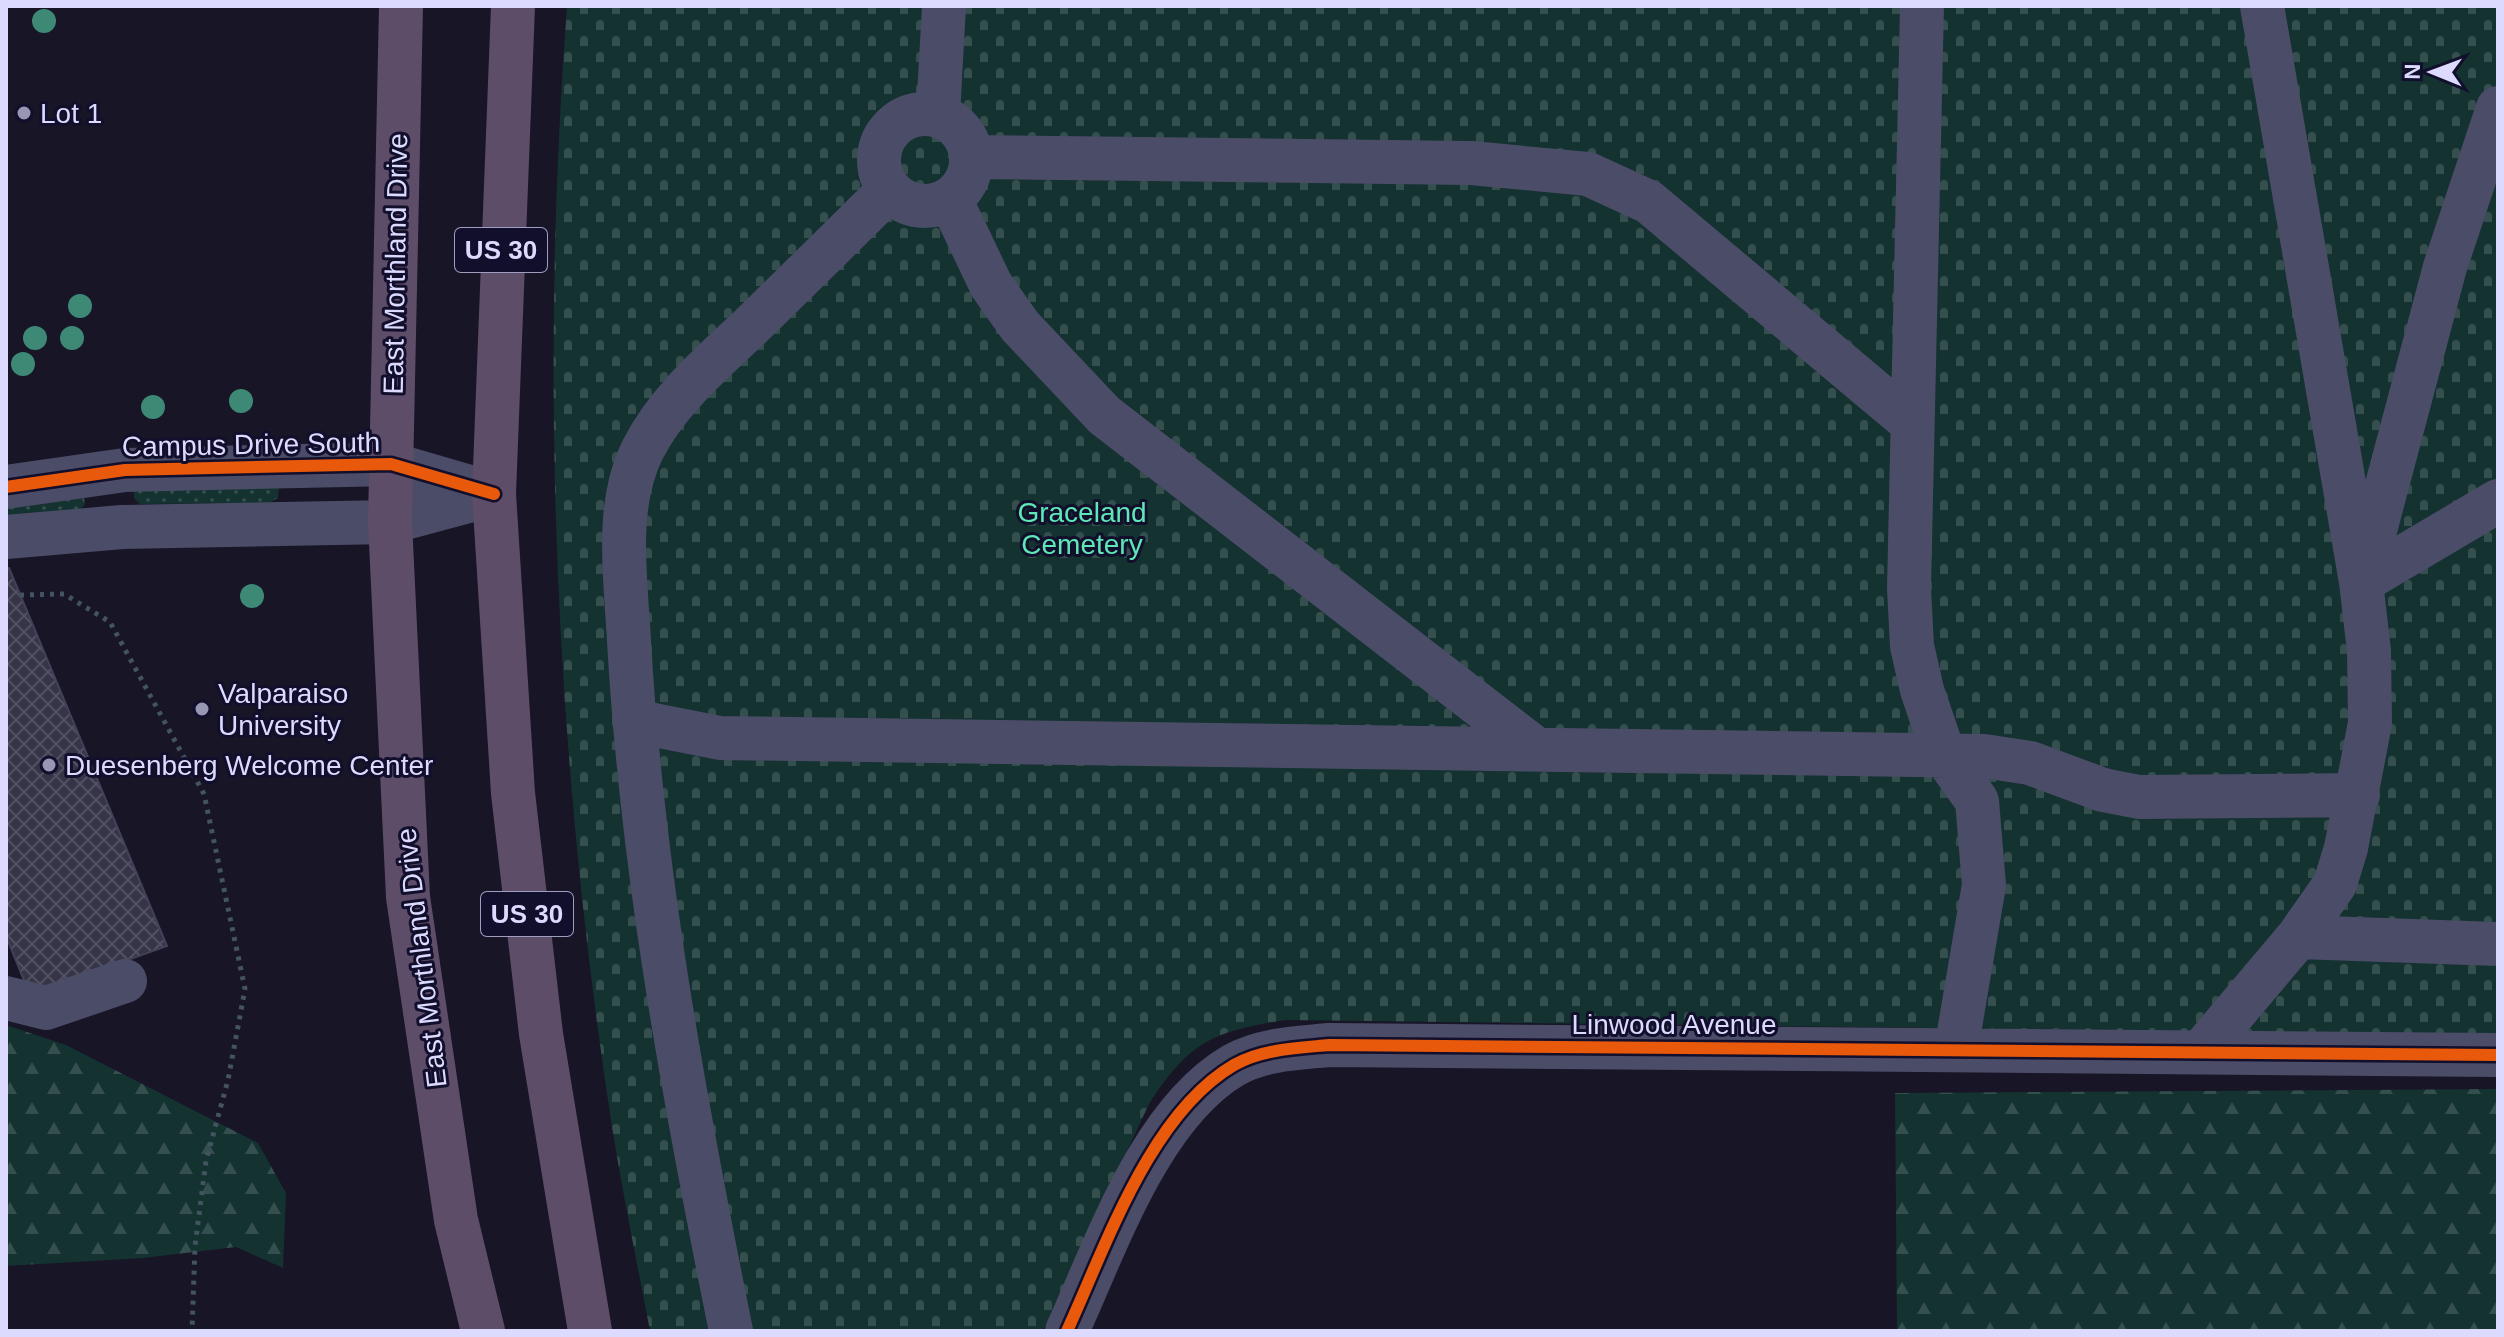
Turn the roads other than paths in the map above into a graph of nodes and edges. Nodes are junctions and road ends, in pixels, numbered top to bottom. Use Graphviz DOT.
graph roads {
  1 [pos="401,6"];
  2 [pos="513,6"];
  3 [pos="944,6"];
  4 [pos="1922,6"];
  5 [pos="2262,6"];
  6 [pos="2498,108"];
  7 [pos="938,115"];
  8 [pos="972,157"];
  9 [pos="889,190"];
  10 [pos="950,199"];
  11 [pos="1912,423"];
  12 [pos="391,464"];
  13 [pos="6,487"];
  14 [pos="494,494"];
  15 [pos="2498,501"];
  16 [pos="390,522"];
  17 [pos="6,537"];
  18 [pos="2361,582"];
  19 [pos="634,721"];
  20 [pos="1536,749"];
  21 [pos="1944,755"];
  22 [pos="2358,795"];
  23 [pos="2298,937"];
  24 [pos="2498,944"];
  25 [pos="125,981"];
  26 [pos="6,998"];
  27 [pos="1956,1050"];
  28 [pos="2201,1052"];
  29 [pos="2498,1055"];
  30 [pos="483,1331"];
  31 [pos="590,1331"];
  32 [pos="731,1331"];
  33 [pos="1067,1331"];
  1 -- 12 [label="highway, East Morthland Drive"];
  2 -- 14 [label="highway, US 30"];
  3 -- 7 [label="street"];
  4 -- 11 [label="street"];
  5 -- 18 [label="street"];
  6 -- 18 [label="street"];
  7 -- 8 [label="street"];
  7 -- 9 [label="street"];
  8 -- 10 [label="street"];
  8 -- 11 [label="street"];
  9 -- 10 [label="street"];
  9 -- 19 [label="street"];
  10 -- 20 [label="street"];
  11 -- 21 [label="street"];
  12 -- 13 [label="street, Campus Drive South"];
  12 -- 14 [label="street, Campus Drive South"];
  12 -- 16 [label="highway, East Morthland Drive"];
  14 -- 16 [label="street"];
  14 -- 31 [label="highway, US 30"];
  15 -- 18 [label="street"];
  16 -- 17 [label="street"];
  16 -- 30 [label="highway, East Morthland Drive"];
  18 -- 22 [label="street"];
  19 -- 20 [label="street"];
  19 -- 32 [label="street"];
  20 -- 21 [label="street"];
  21 -- 22 [label="street"];
  21 -- 27 [label="street"];
  22 -- 23 [label="street"];
  23 -- 24 [label="street"];
  23 -- 28 [label="street"];
  25 -- 26 [label="street"];
  27 -- 28 [label="street, Linwood Avenue"];
  27 -- 33 [label="street, Linwood Avenue"];
  28 -- 29 [label="street, Linwood Avenue"];
}
